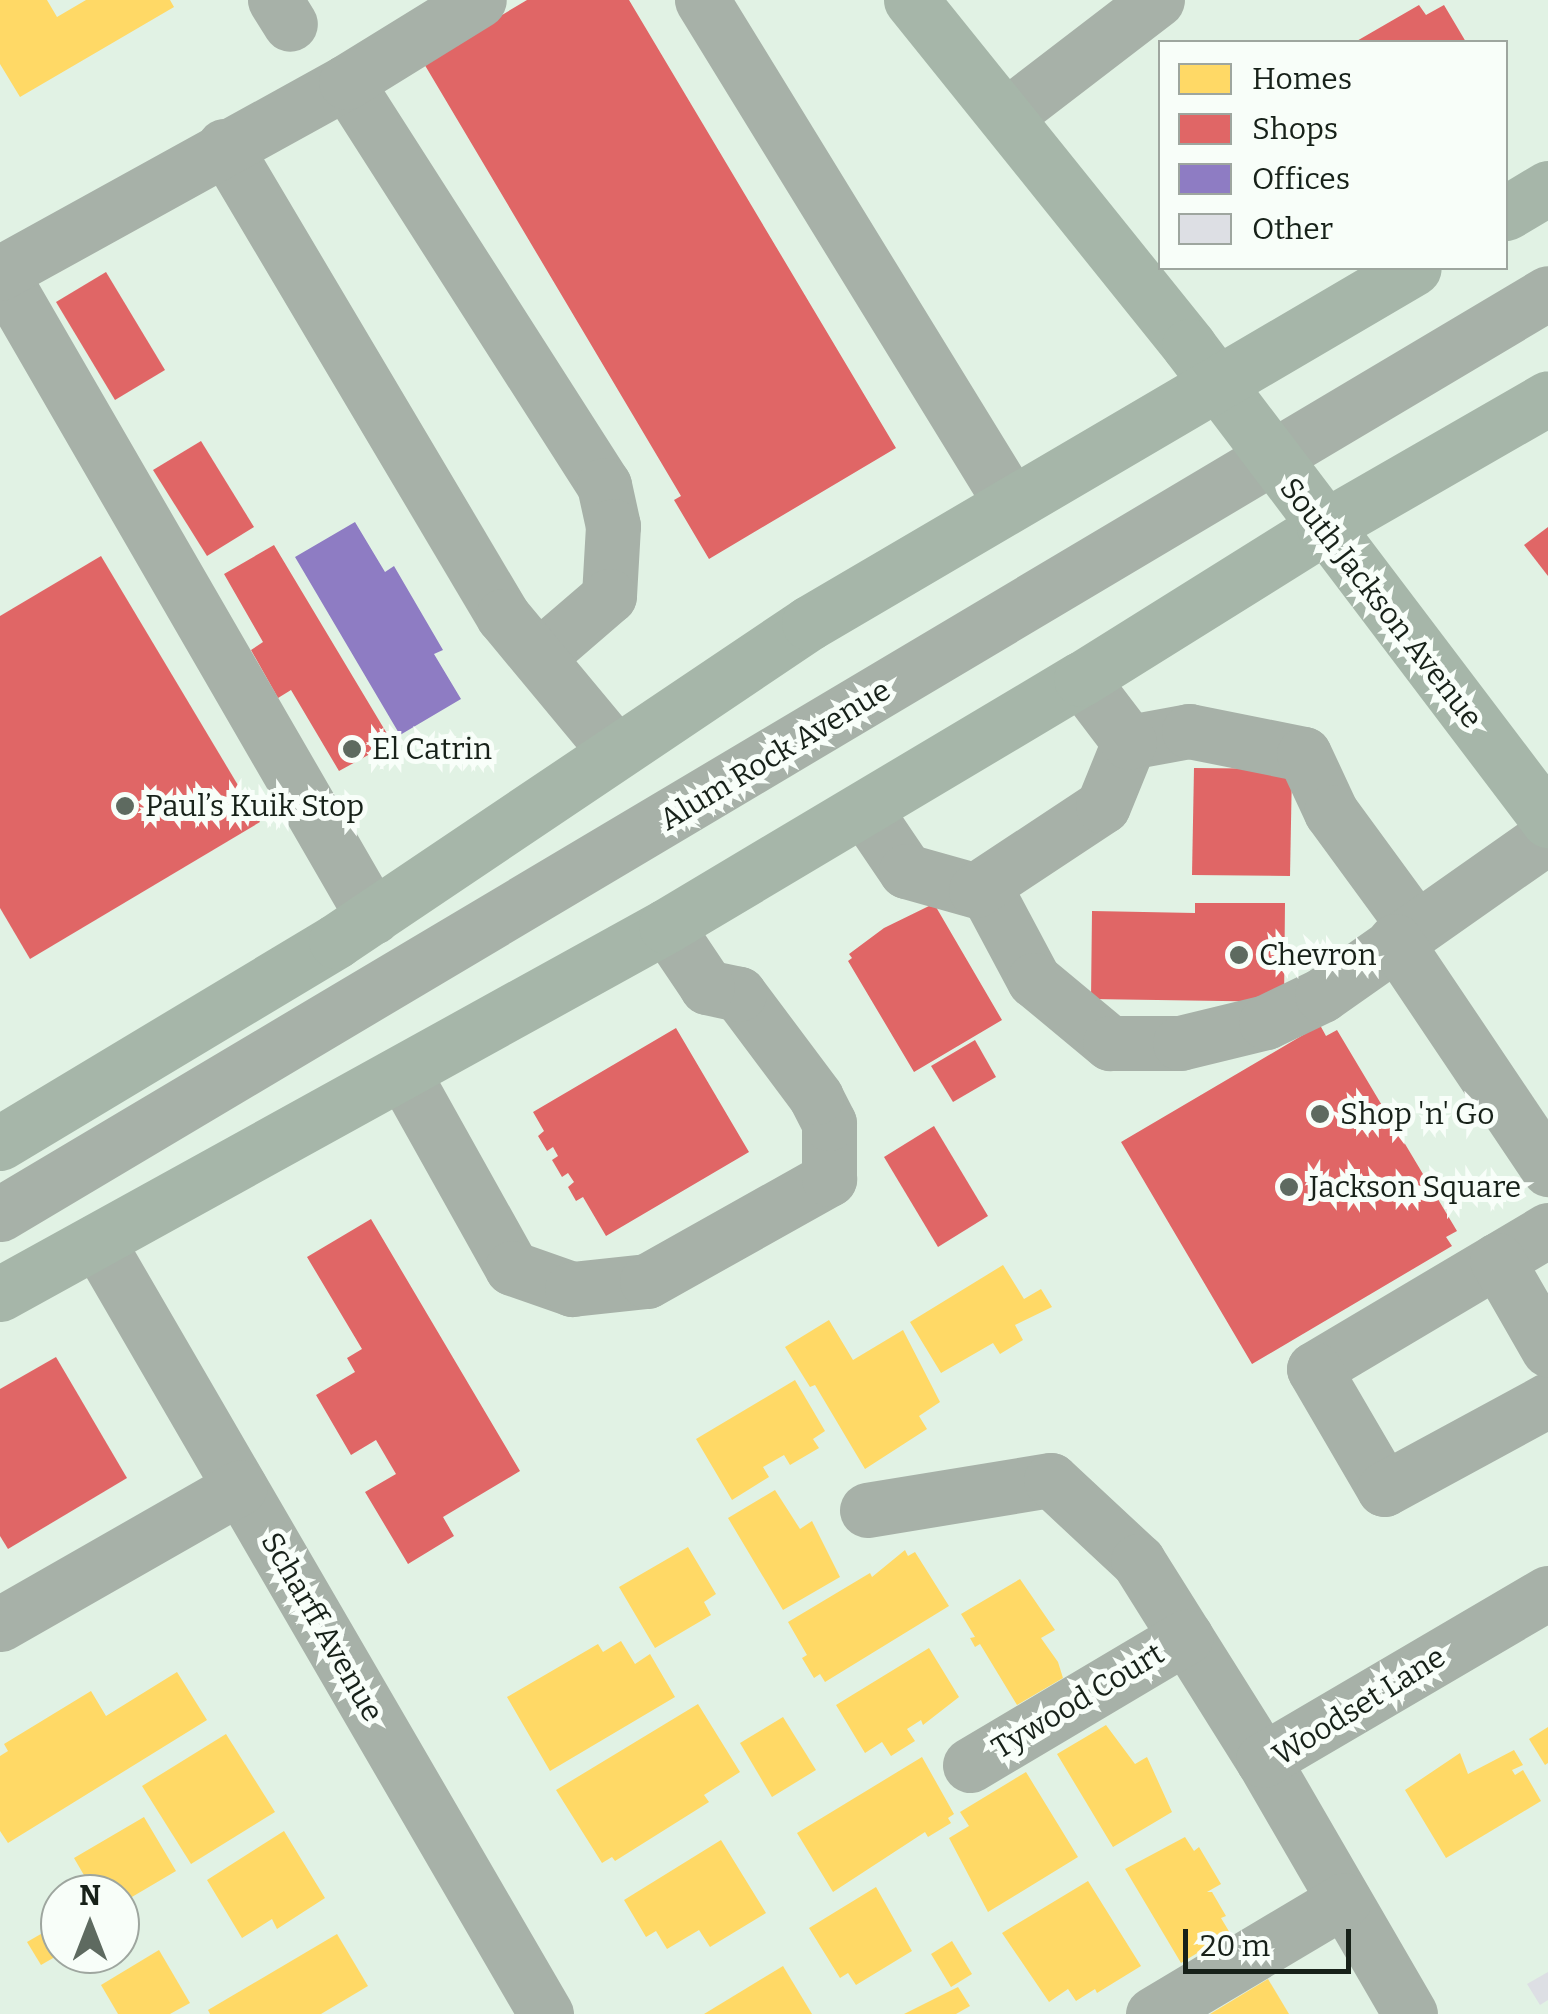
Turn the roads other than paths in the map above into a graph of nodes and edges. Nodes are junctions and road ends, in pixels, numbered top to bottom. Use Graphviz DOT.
graph roads {
  1 [pos="479,0"];
  2 [pos="702,0"];
  3 [pos="911,0"];
  4 [pos="1156,0"];
  5 [pos="346,82"];
  6 [pos="1007,115"];
  7 [pos="224,146"];
  8 [pos="1548,188"];
  9 [pos="1508,213"];
  10 [pos="1411,270"];
  11 [pos="0,273"];
  12 [pos="1548,293"];
  13 [pos="1215,386"];
  14 [pos="1548,398"];
  15 [pos="1269,457"];
  16 [pos="1012,503"];
  17 [pos="1324,527"];
  18 [pos="538,657"];
  19 [pos="1081,679"];
  20 [pos="1129,742"];
  21 [pos="614,751"];
  22 [pos="864,809"];
  23 [pos="1548,820"];
  24 [pos="1548,836"];
  25 [pos="976,890"];
  26 [pos="373,916"];
  27 [pos="666,926"];
  28 [pos="1405,934"];
  29 [pos="403,1073"];
  30 [pos="0,1142"];
  31 [pos="1548,1169"];
  32 [pos="0,1214"];
  33 [pos="1548,1230"];
  34 [pos="98,1240"];
  35 [pos="1497,1260"];
  36 [pos="0,1294"];
  37 [pos="1548,1349"];
  38 [pos="1548,1400"];
  39 [pos="240,1487"];
  40 [pos="867,1510"];
  41 [pos="1548,1593"];
  42 [pos="0,1624"];
  43 [pos="1186,1638"];
  44 [pos="1262,1760"];
  45 [pos="970,1765"];
  46 [pos="1344,1900"];
  47 [pos="546,2014"];
  48 [pos="1153,2014"];
  49 [pos="1410,2014"];
  1 -- 5 [label="street"];
  2 -- 16 [label="street"];
  3 -- 6 [label="main road, South Jackson Avenue"];
  4 -- 6 [label="street"];
  5 -- 7 [label="street"];
  5 -- 18 [label="street"];
  6 -- 13 [label="main road, South Jackson Avenue"];
  7 -- 11 [label="street"];
  7 -- 18 [label="street"];
  8 -- 9 [label="main road"];
  10 -- 13 [label="main road"];
  11 -- 26 [label="street"];
  12 -- 15 [label="street, Alum Rock Avenue"];
  13 -- 15 [label="main road, South Jackson Avenue"];
  13 -- 16 [label="main road"];
  14 -- 17 [label="main road"];
  15 -- 17 [label="main road, South Jackson Avenue"];
  15 -- 32 [label="street, Alum Rock Avenue"];
  16 -- 21 [label="main road"];
  17 -- 19 [label="main road"];
  17 -- 23 [label="main road, South Jackson Avenue"];
  18 -- 21 [label="street"];
  19 -- 20 [label="street"];
  19 -- 22 [label="main road"];
  20 -- 25 [label="street"];
  20 -- 28 [label="street"];
  21 -- 26 [label="main road"];
  22 -- 25 [label="street"];
  22 -- 27 [label="main road"];
  24 -- 28 [label="street"];
  25 -- 28 [label="street"];
  26 -- 30 [label="main road"];
  27 -- 29 [label="main road"];
  27 -- 29 [label="street"];
  28 -- 31 [label="street"];
  29 -- 34 [label="main road"];
  33 -- 35 [label="street"];
  34 -- 36 [label="main road"];
  34 -- 39 [label="street, Scharff Avenue"];
  35 -- 37 [label="street"];
  35 -- 38 [label="street"];
  39 -- 42 [label="street"];
  39 -- 47 [label="street, Scharff Avenue"];
  40 -- 43 [label="street"];
  41 -- 44 [label="street, Woodset Lane"];
  43 -- 44 [label="street"];
  43 -- 45 [label="street, Tywood Court"];
  44 -- 46 [label="street, Woodset Lane"];
  46 -- 48 [label="street"];
  46 -- 49 [label="street, Woodset Lane"];
}
